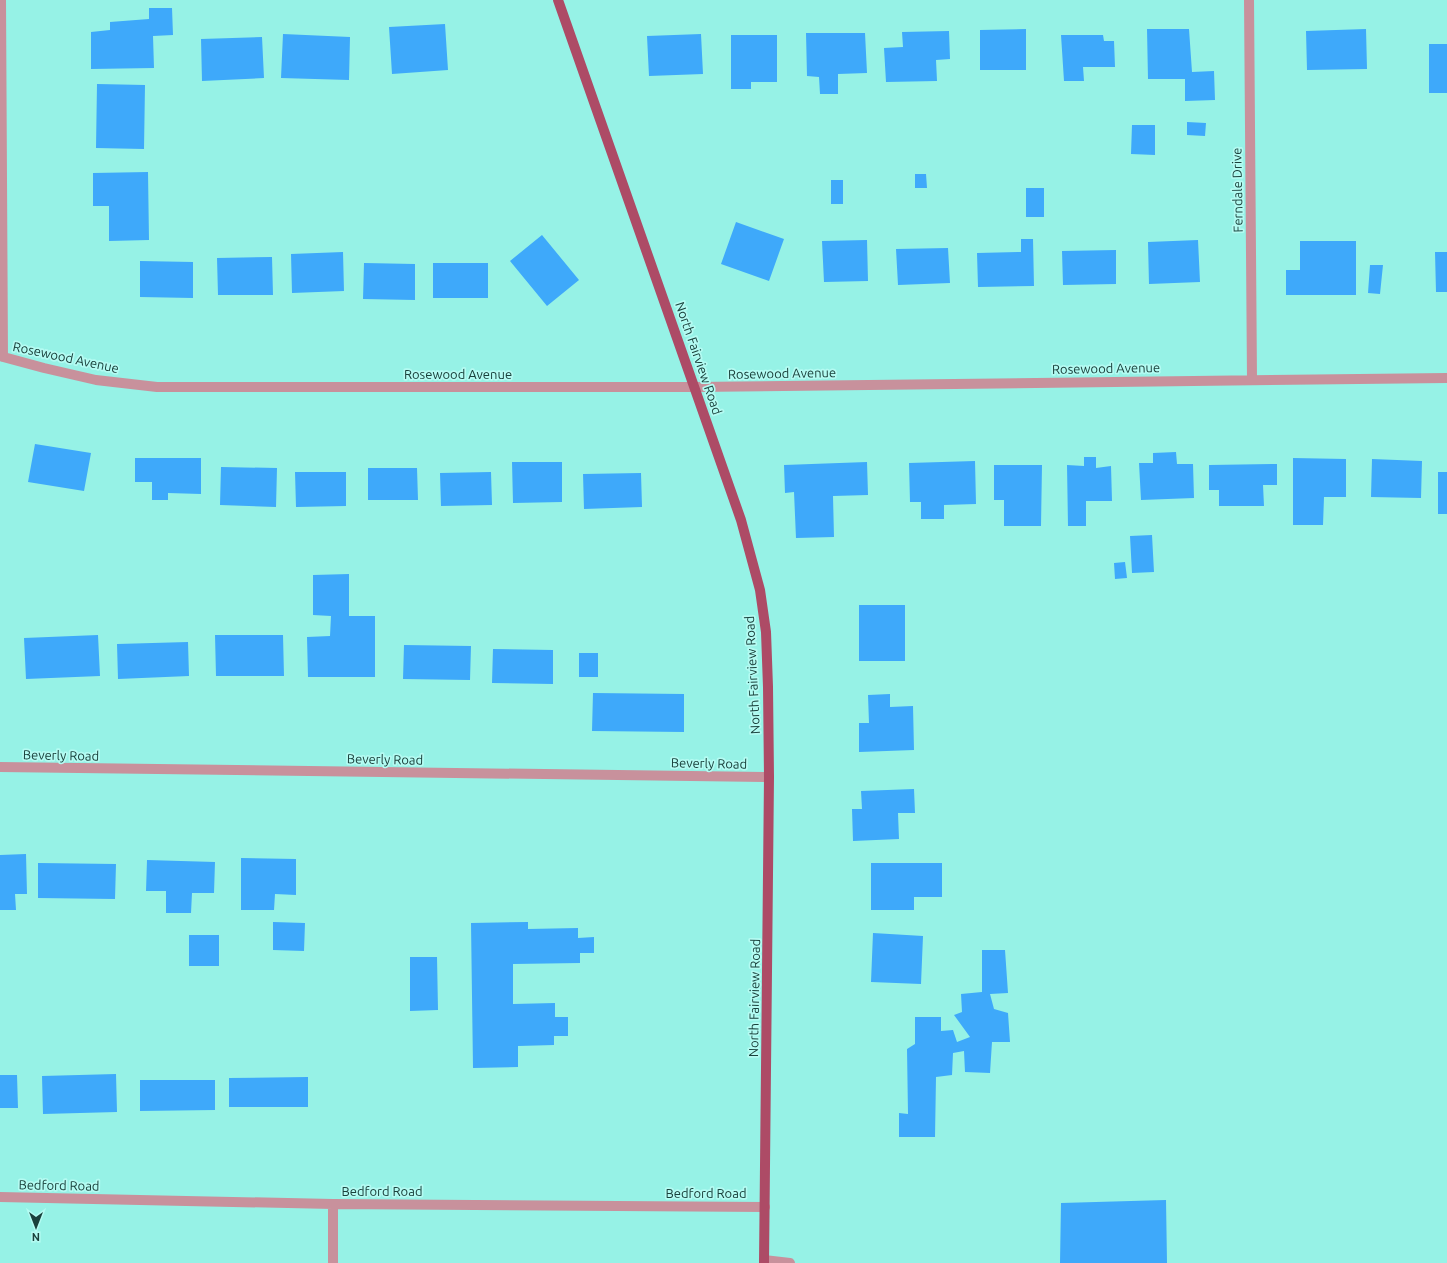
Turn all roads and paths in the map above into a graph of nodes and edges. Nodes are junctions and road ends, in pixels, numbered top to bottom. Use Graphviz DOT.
graph roads {
  1 [pos="1,0"];
  2 [pos="558,0"];
  3 [pos="1248,0"];
  4 [pos="1,356"];
  5 [pos="1447,378"];
  6 [pos="1252,379"];
  7 [pos="695,387"];
  8 [pos="0,767"];
  9 [pos="769,777"];
  10 [pos="0,1197"];
  11 [pos="333,1204"];
  12 [pos="764,1207"];
  13 [pos="764,1261"];
  14 [pos="333,1263"];
  15 [pos="790,1263"];
  1 -- 4 [label="street"];
  2 -- 7 [label="main road, North Fairview Road"];
  3 -- 6 [label="street, Ferndale Drive"];
  4 -- 7 [label="street, Rosewood Avenue"];
  5 -- 6 [label="street, Rosewood Avenue"];
  6 -- 7 [label="street, Rosewood Avenue"];
  7 -- 9 [label="main road, North Fairview Road"];
  8 -- 9 [label="street, Beverly Road"];
  9 -- 12 [label="main road, North Fairview Road"];
  10 -- 11 [label="street, Bedford Road"];
  11 -- 12 [label="street, Bedford Road"];
  11 -- 14 [label="street"];
  12 -- 13 [label="main road, North Fairview Road"];
  13 -- 15 [label="street"];
}
